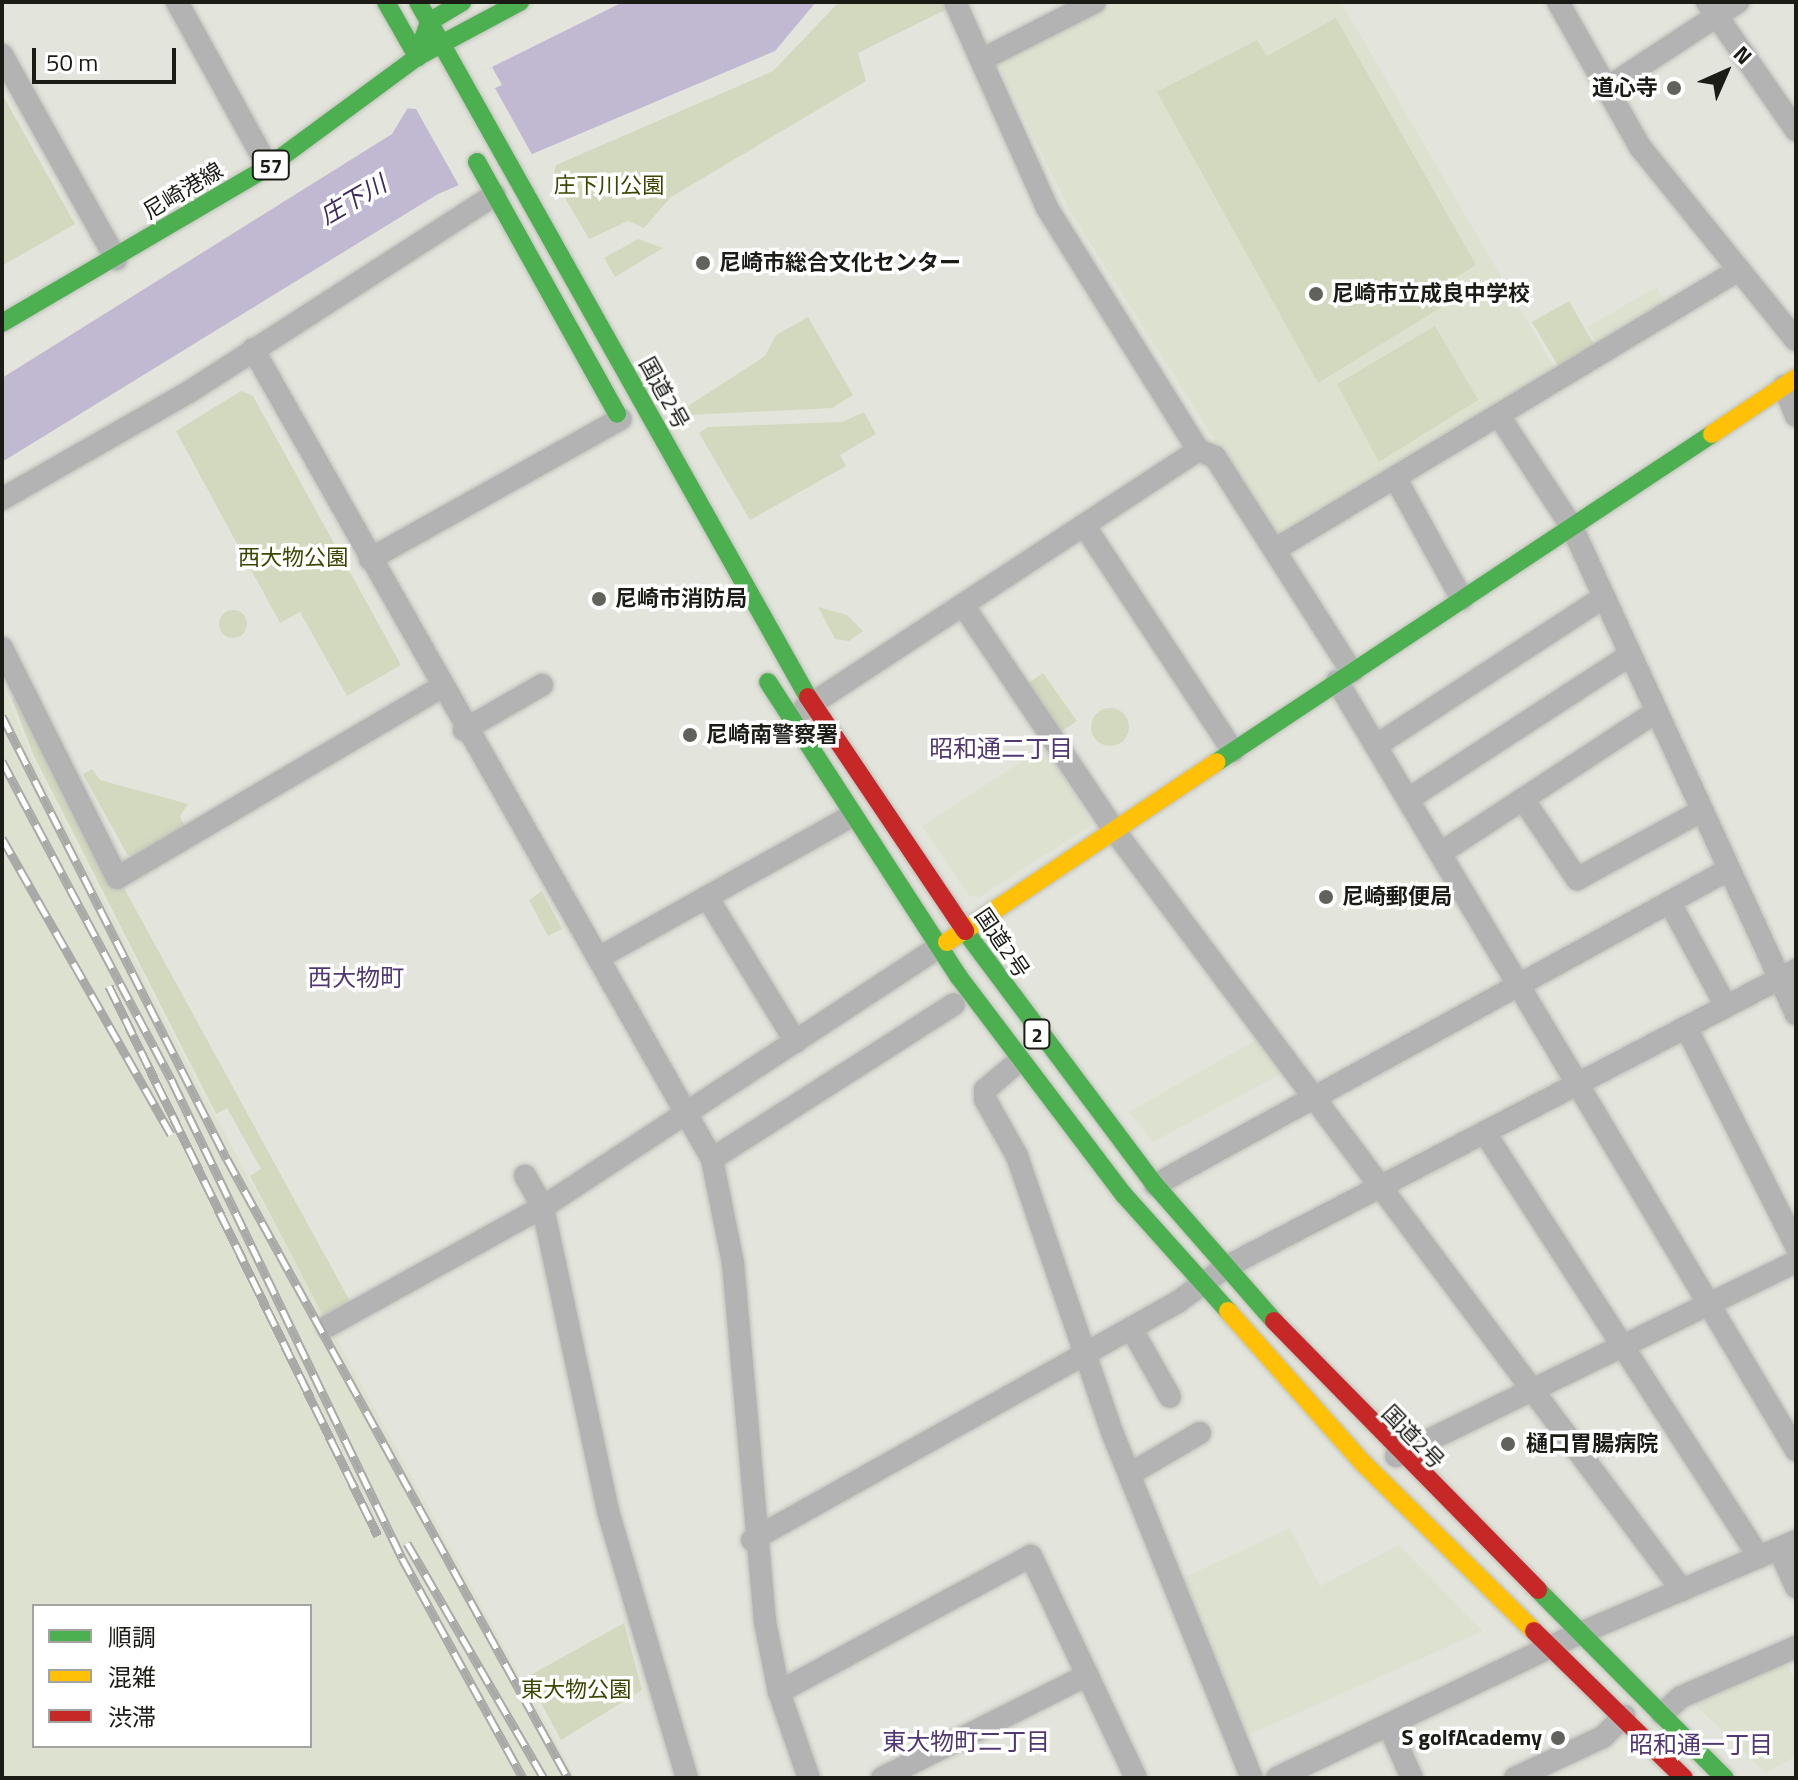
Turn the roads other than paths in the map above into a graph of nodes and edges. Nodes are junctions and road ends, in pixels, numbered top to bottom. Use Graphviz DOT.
graph roads {
  1 [pos="177,2"];
  2 [pos="386,2"];
  3 [pos="418,2"];
  4 [pos="462,2"];
  5 [pos="520,2"];
  6 [pos="955,2"];
  7 [pos="1095,2"];
  8 [pos="1558,2"];
  9 [pos="1738,2"];
  10 [pos="1710,10"];
  11 [pos="429,22"];
  12 [pos="442,46"];
  13 [pos="2,55"];
  14 [pos="417,57"];
  15 [pos="981,60"];
  16 [pos="432,83"];
  17 [pos="1607,88"];
  18 [pos="1796,130"];
  19 [pos="466,142"];
  20 [pos="268,167"];
  21 [pos="491,188"];
  22 [pos="116,259"];
  23 [pos="1737,271"];
  24 [pos="2,323"];
  25 [pos="1796,340"];
  26 [pos="253,349"];
  27 [pos="1790,382"];
  28 [pos="1499,416"];
  29 [pos="1796,416"];
  30 [pos="621,419"];
  31 [pos="633,442"];
  32 [pos="1198,450"];
  33 [pos="1396,479"];
  34 [pos="2,499"];
  35 [pos="1084,525"];
  36 [pos="1572,527"];
  37 [pos="1276,549"];
  38 [pos="370,559"];
  39 [pos="1604,597"];
  40 [pos="1462,599"];
  41 [pos="963,605"];
  42 [pos="2,648"];
  43 [pos="1630,655"];
  44 [pos="757,663"];
  45 [pos="1345,677"];
  46 [pos="542,685"];
  47 [pos="441,687"];
  48 [pos="812,704"];
  49 [pos="1656,712"];
  50 [pos="789,718"];
  51 [pos="464,730"];
  52 [pos="1377,745"];
  53 [pos="1233,751"];
  54 [pos="1410,798"];
  55 [pos="1523,799"];
  56 [pos="1701,811"];
  57 [pos="849,817"];
  58 [pos="1114,830"];
  59 [pos="1442,852"];
  60 [pos="1728,870"];
  61 [pos="707,897"];
  62 [pos="1670,903"];
  63 [pos="964,929"];
  64 [pos="939,947"];
  65 [pos="600,957"];
  66 [pos="1788,974"];
  67 [pos="1520,983"];
  68 [pos="954,1004"];
  69 [pos="1726,1006"];
  70 [pos="1796,1014"];
  71 [pos="1686,1027"];
  72 [pos="796,1042"];
  73 [pos="1019,1061"];
  74 [pos="1583,1082"];
  75 [pos="1317,1094"];
  76 [pos="687,1118"];
  77 [pos="1485,1133"];
  78 [pos="712,1159"];
  79 [pos="525,1176"];
  80 [pos="1155,1185"];
  81 [pos="1386,1186"];
  82 [pos="543,1207"];
  83 [pos="1796,1246"];
  84 [pos="1796,1262"];
  85 [pos="1226,1267"];
  86 [pos="1202,1285"];
  87 [pos="1711,1302"];
  88 [pos="328,1326"];
  89 [pos="1131,1328"];
  90 [pos="1622,1346"];
  91 [pos="1083,1356"];
  92 [pos="1536,1390"];
  93 [pos="1170,1397"];
  94 [pos="1200,1433"];
  95 [pos="1796,1450"];
  96 [pos="1396,1456"];
  97 [pos="1130,1474"];
  98 [pos="752,1540"];
  99 [pos="1778,1549"];
  100 [pos="1796,1587"];
  101 [pos="1682,1590"];
  102 [pos="1576,1635"];
  103 [pos="1796,1647"];
  104 [pos="1550,1648"];
  105 [pos="1088,1675"];
  106 [pos="779,1692"];
  107 [pos="1662,1714"];
  108 [pos="1624,1716"];
  109 [pos="1389,1726"];
  110 [pos="687,1778"];
  111 [pos="809,1778"];
  112 [pos="882,1778"];
  113 [pos="1136,1778"];
  114 [pos="1252,1778"];
  115 [pos="1277,1778"];
  116 [pos="1412,1778"];
  117 [pos="1515,1778"];
  118 [pos="1684,1778"];
  119 [pos="1725,1778"];
  1 -- 20 [label="street"];
  2 -- 14 [label="main road"];
  3 -- 11 [label="main road, 国道2号 / 2"];
  4 -- 11 [label="main road"];
  5 -- 12 [label="main road, 尼崎港線"];
  6 -- 15 [label="street"];
  7 -- 15 [label="street"];
  8 -- 17 [label="street"];
  9 -- 10 [label="street"];
  10 -- 17 [label="street"];
  10 -- 18 [label="street"];
  11 -- 12 [label="main road, 国道2号 / 2"];
  11 -- 14 [label="main road"];
  12 -- 14 [label="main road, 尼崎港線"];
  12 -- 48 [label="main road, 国道2号 / 2"];
  13 -- 22 [label="street"];
  14 -- 16 [label="main road"];
  14 -- 20 [label="main road, 尼崎港線 / 57"];
  15 -- 32 [label="street"];
  17 -- 23 [label="street"];
  19 -- 21 [label="main road"];
  20 -- 22 [label="main road, 尼崎港線 / 57"];
  21 -- 26 [label="street"];
  21 -- 30 [label="main road"];
  22 -- 24 [label="main road, 尼崎港線 / 57"];
  23 -- 25 [label="street"];
  23 -- 28 [label="street"];
  26 -- 34 [label="street"];
  26 -- 38 [label="street"];
  27 -- 29 [label="street"];
  27 -- 36 [label="main road"];
  28 -- 33 [label="street"];
  28 -- 36 [label="street"];
  30 -- 31 [label="main road"];
  30 -- 38 [label="street"];
  32 -- 35 [label="street"];
  32 -- 37 [label="street"];
  33 -- 37 [label="street"];
  33 -- 40 [label="street"];
  35 -- 41 [label="street"];
  35 -- 53 [label="street"];
  36 -- 39 [label="street"];
  36 -- 40 [label="main road"];
  37 -- 45 [label="street"];
  38 -- 47 [label="street"];
  39 -- 43 [label="street"];
  39 -- 52 [label="street"];
  40 -- 45 [label="main road"];
  41 -- 48 [label="street"];
  41 -- 58 [label="street"];
  42 -- 47 [label="street"];
  43 -- 49 [label="street"];
  43 -- 54 [label="street"];
  44 -- 50 [label="main road, 2"];
  45 -- 52 [label="street"];
  45 -- 53 [label="main road"];
  46 -- 51 [label="street"];
  47 -- 51 [label="street"];
  48 -- 50 [label="street"];
  48 -- 63 [label="main road, 国道2号 / 2"];
  49 -- 55 [label="street"];
  49 -- 56 [label="street"];
  50 -- 57 [label="main road, 2"];
  51 -- 65 [label="street"];
  52 -- 54 [label="street"];
  53 -- 58 [label="main road"];
  54 -- 59 [label="street"];
  55 -- 56 [label="street"];
  55 -- 59 [label="street"];
  56 -- 60 [label="street"];
  57 -- 61 [label="street"];
  57 -- 64 [label="main road, 2"];
  58 -- 63 [label="main road"];
  58 -- 75 [label="street"];
  59 -- 67 [label="street"];
  60 -- 62 [label="street"];
  60 -- 66 [label="street"];
  61 -- 65 [label="street"];
  61 -- 72 [label="street"];
  62 -- 67 [label="street"];
  62 -- 69 [label="street"];
  63 -- 64 [label="main road"];
  63 -- 80 [label="main road, 国道2号 / 2"];
  64 -- 72 [label="street"];
  64 -- 73 [label="main road, 2"];
  65 -- 76 [label="street"];
  66 -- 69 [label="street"];
  66 -- 70 [label="street"];
  67 -- 74 [label="street"];
  67 -- 75 [label="street"];
  68 -- 78 [label="street"];
  69 -- 71 [label="street"];
  71 -- 74 [label="street"];
  71 -- 83 [label="street"];
  72 -- 76 [label="street"];
  73 -- 86 [label="main road, 2"];
  73 -- 91 [label="street"];
  74 -- 77 [label="street"];
  74 -- 87 [label="street"];
  75 -- 80 [label="street"];
  75 -- 81 [label="street"];
  76 -- 78 [label="street"];
  76 -- 82 [label="street"];
  77 -- 81 [label="street"];
  77 -- 90 [label="street"];
  78 -- 98 [label="street"];
  79 -- 82 [label="street"];
  80 -- 85 [label="main road, 国道2号 / 2"];
  81 -- 85 [label="street"];
  81 -- 92 [label="street"];
  82 -- 88 [label="street"];
  82 -- 110 [label="street"];
  84 -- 87 [label="street"];
  85 -- 86 [label="street"];
  85 -- 96 [label="main road, 国道2号 / 2"];
  86 -- 89 [label="street"];
  86 -- 104 [label="main road, 2"];
  87 -- 90 [label="street"];
  87 -- 95 [label="street"];
  89 -- 91 [label="street"];
  89 -- 93 [label="street"];
  90 -- 92 [label="street"];
  90 -- 99 [label="street"];
  91 -- 97 [label="street"];
  91 -- 98 [label="street"];
  92 -- 96 [label="street"];
  92 -- 101 [label="street"];
  94 -- 97 [label="street"];
  96 -- 102 [label="main road, 国道2号 / 2"];
  97 -- 114 [label="street"];
  98 -- 106 [label="street"];
  99 -- 100 [label="street"];
  99 -- 101 [label="street"];
  101 -- 102 [label="street"];
  102 -- 104 [label="street"];
  102 -- 107 [label="main road, 国道2号 / 2"];
  103 -- 107 [label="street"];
  104 -- 108 [label="main road, 2"];
  104 -- 109 [label="street"];
  105 -- 106 [label="street"];
  105 -- 112 [label="street"];
  105 -- 113 [label="street"];
  106 -- 111 [label="street"];
  107 -- 119 [label="main road, 国道2号 / 2"];
  108 -- 117 [label="street"];
  108 -- 118 [label="main road, 2"];
  109 -- 115 [label="street"];
  109 -- 116 [label="street"];
}
